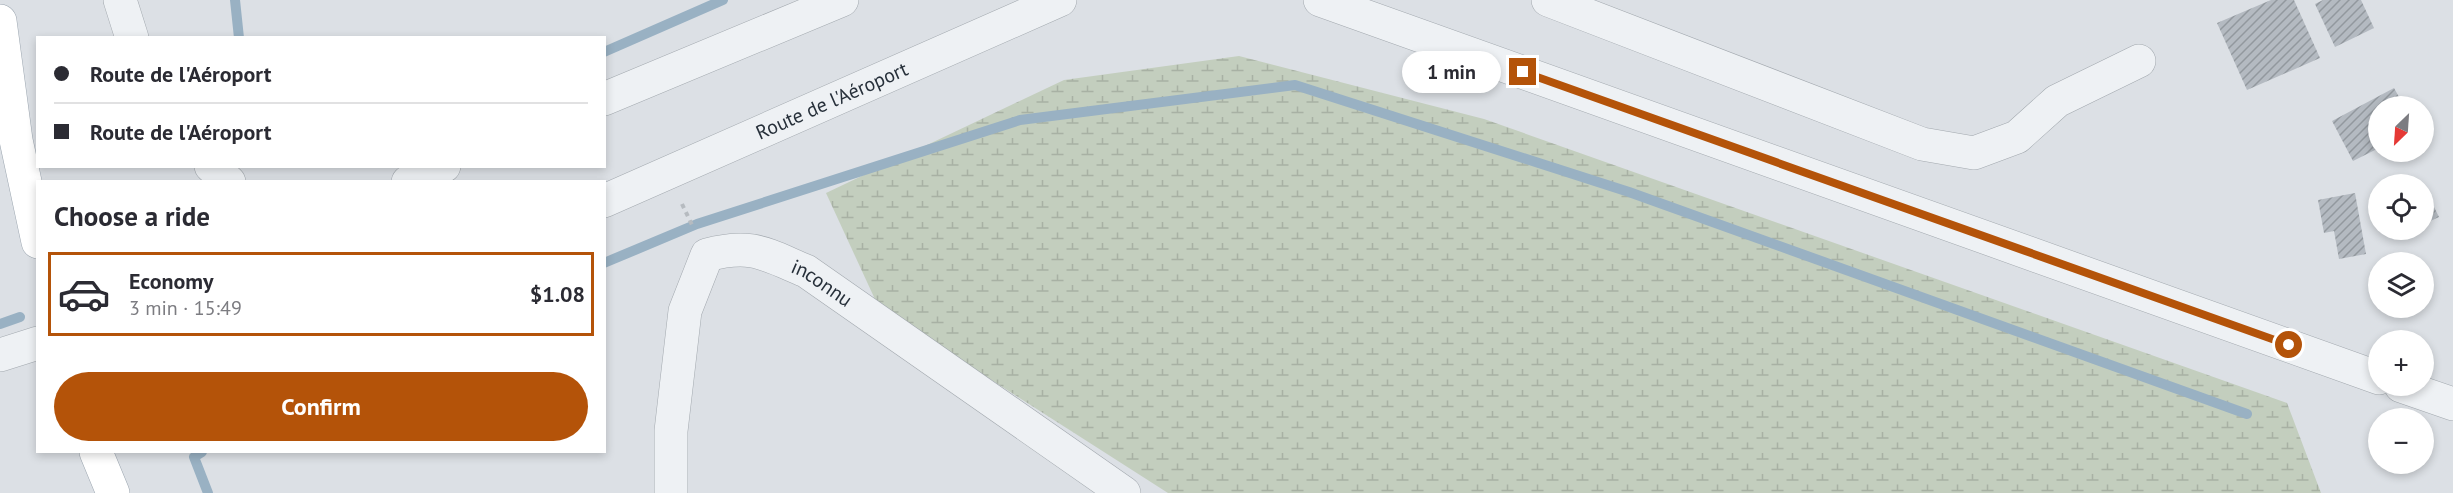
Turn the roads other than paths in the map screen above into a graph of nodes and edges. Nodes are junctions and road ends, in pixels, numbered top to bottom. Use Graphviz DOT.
graph roads {
  1 [pos="120,0"];
  2 [pos="842,0"];
  3 [pos="1060,0"];
  4 [pos="1320,0"];
  5 [pos="1548,0"];
  6 [pos="0,21"];
  7 [pos="131,36"];
  8 [pos="2139,61"];
  9 [pos="606,98"];
  10 [pos="8,142"];
  11 [pos="213,168"];
  12 [pos="440,168"];
  13 [pos="227,180"];
  14 [pos="412,180"];
  15 [pos="606,200"];
  16 [pos="36,235"];
  17 [pos="36,344"];
  18 [pos="0,355"];
  19 [pos="2368,374"];
  20 [pos="2430,396"];
  21 [pos="2453,404"];
  22 [pos="96,453"];
  23 [pos="113,493"];
  24 [pos="671,493"];
  25 [pos="1124,493"];
  1 -- 7 [label="street"];
  2 -- 9 [label="street"];
  3 -- 15 [label="street, Route de l'Aéroport"];
  4 -- 19 [label="street"];
  5 -- 8 [label="street"];
  6 -- 10 [label="main road"];
  10 -- 16 [label="main road"];
  11 -- 13 [label="street"];
  12 -- 14 [label="street"];
  17 -- 18 [label="street"];
  20 -- 21 [label="street"];
  22 -- 23 [label="main road"];
  24 -- 25 [label="street, inconnu"];
}
